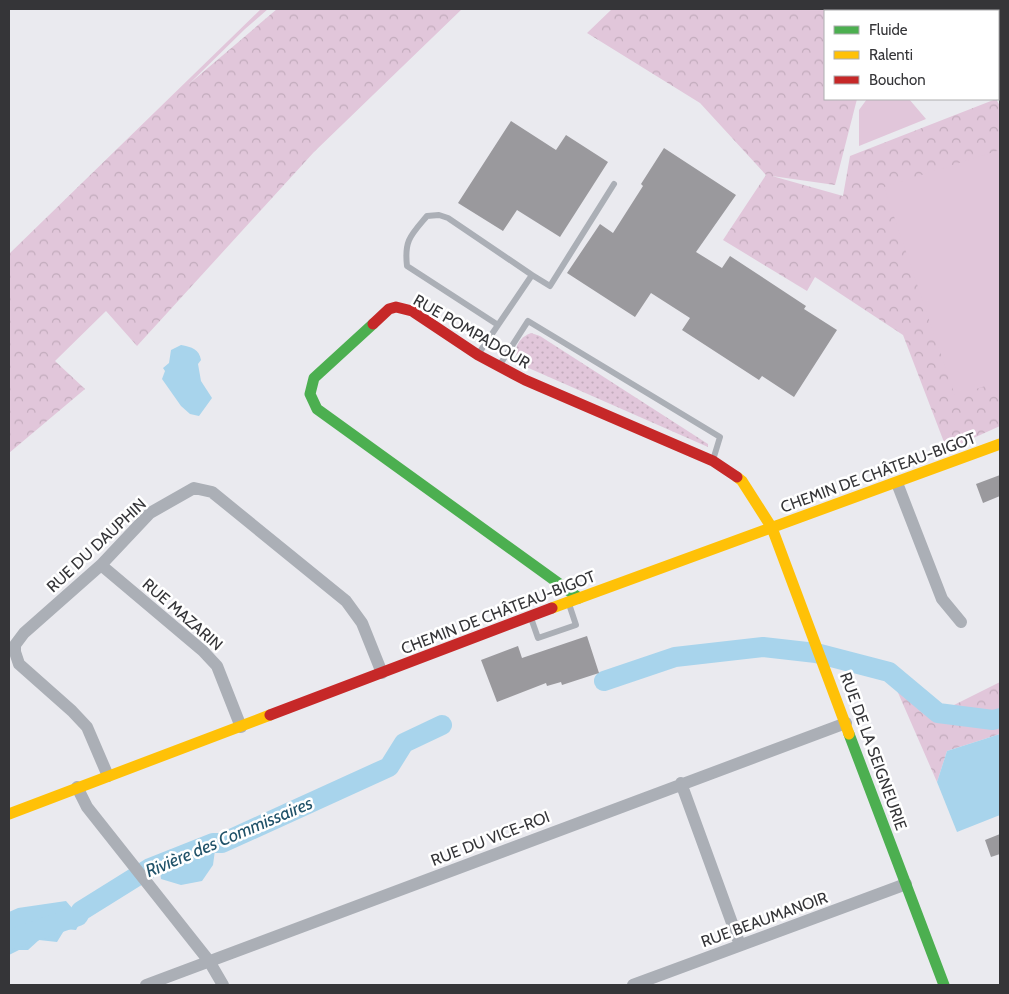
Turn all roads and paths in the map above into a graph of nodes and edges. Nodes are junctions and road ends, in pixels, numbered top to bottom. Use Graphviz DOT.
graph roads {
  1 [pos="614,184"];
  2 [pos="532,274"];
  3 [pos="498,325"];
  4 [pos="478,354"];
  5 [pos="499,366"];
  6 [pos="1000,444"];
  7 [pos="713,461"];
  8 [pos="897,483"];
  9 [pos="772,528"];
  10 [pos="101,565"];
  11 [pos="574,601"];
  12 [pos="530,617"];
  13 [pos="961,622"];
  14 [pos="382,673"];
  15 [pos="846,722"];
  16 [pos="240,727"];
  17 [pos="108,776"];
  18 [pos="681,783"];
  19 [pos="77,787"];
  20 [pos="9,814"];
  21 [pos="906,884"];
  22 [pos="740,945"];
  23 [pos="209,961"];
  24 [pos="146,985"];
  25 [pos="223,985"];
  26 [pos="633,985"];
  27 [pos="944,985"];
  1 -- 2 [label="lane"];
  2 -- 3 [label="lane"];
  2 -- 3 [label="lane"];
  3 -- 4 [label="lane"];
  4 -- 5 [label="street, RUE POMPADOUR"];
  4 -- 11 [label="street, RUE POMPADOUR"];
  5 -- 7 [label="street, RUE POMPADOUR"];
  5 -- 7 [label="lane"];
  6 -- 8 [label="street, CHEMIN DE CHÂTEAU-BIGOT"];
  7 -- 9 [label="street, RUE POMPADOUR"];
  8 -- 9 [label="street, CHEMIN DE CHÂTEAU-BIGOT"];
  8 -- 13 [label="street"];
  9 -- 11 [label="street, CHEMIN DE CHÂTEAU-BIGOT"];
  9 -- 15 [label="street, RUE DE LA SEIGNEURIE"];
  10 -- 14 [label="street, RUE DU DAUPHIN"];
  10 -- 16 [label="street, RUE MAZARIN"];
  10 -- 17 [label="street, RUE DU DAUPHIN"];
  11 -- 12 [label="street, CHEMIN DE CHÂTEAU-BIGOT"];
  11 -- 12 [label="lane"];
  12 -- 14 [label="street, CHEMIN DE CHÂTEAU-BIGOT"];
  14 -- 16 [label="street, CHEMIN DE CHÂTEAU-BIGOT"];
  15 -- 18 [label="street, RUE DU VICE-ROI"];
  15 -- 21 [label="street, RUE DE LA SEIGNEURIE"];
  16 -- 17 [label="street, CHEMIN DE CHÂTEAU-BIGOT"];
  17 -- 19 [label="street, CHEMIN DE CHÂTEAU-BIGOT"];
  18 -- 22 [label="street"];
  18 -- 23 [label="street, RUE DU VICE-ROI"];
  19 -- 20 [label="street, CHEMIN DE CHÂTEAU-BIGOT"];
  19 -- 23 [label="street"];
  21 -- 22 [label="street, RUE BEAUMANOIR"];
  21 -- 27 [label="street, RUE DE LA SEIGNEURIE"];
  22 -- 26 [label="street, RUE BEAUMANOIR"];
  23 -- 24 [label="street, RUE DU VICE-ROI"];
  23 -- 25 [label="street"];
}
